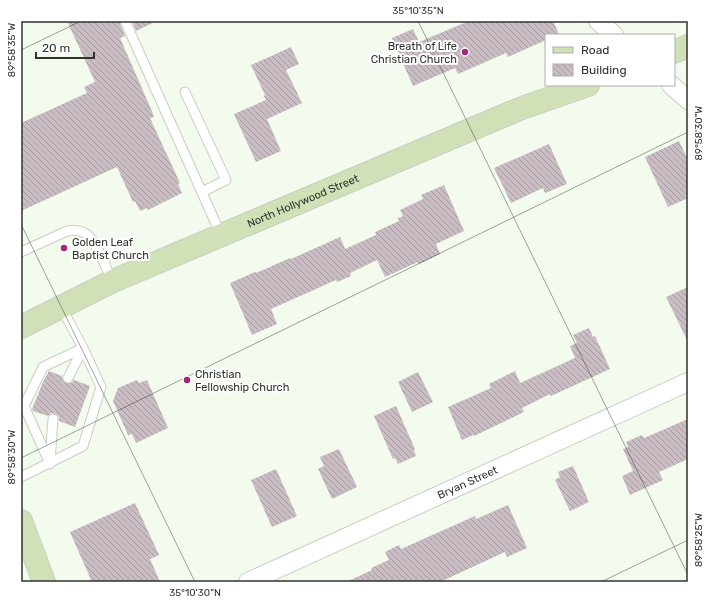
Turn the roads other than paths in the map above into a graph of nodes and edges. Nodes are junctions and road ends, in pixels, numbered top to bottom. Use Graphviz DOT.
graph roads {
  1 [pos="125,21"];
  2 [pos="598,21"];
  3 [pos="613,34"];
  4 [pos="688,46"];
  5 [pos="675,52"];
  6 [pos="585,86"];
  7 [pos="672,86"];
  8 [pos="185,92"];
  9 [pos="688,100"];
  10 [pos="202,192"];
  11 [pos="221,235"];
  12 [pos="21,252"];
  13 [pos="113,281"];
  14 [pos="61,307"];
  15 [pos="21,327"];
  16 [pos="83,348"];
  17 [pos="68,378"];
  18 [pos="688,382"];
  19 [pos="53,418"];
  20 [pos="50,464"];
  21 [pos="21,477"];
  22 [pos="21,521"];
  23 [pos="44,582"];
  24 [pos="248,582"];
  1 -- 10 [label="lane"];
  2 -- 3 [label="street"];
  4 -- 5 [label="main road"];
  6 -- 11 [label="main road, North Hollywood Street"];
  7 -- 9 [label="street"];
  8 -- 10 [label="lane"];
  10 -- 11 [label="lane"];
  11 -- 13 [label="main road, North Hollywood Street"];
  12 -- 13 [label="lane"];
  13 -- 14 [label="main road, North Hollywood Street"];
  14 -- 15 [label="main road, North Hollywood Street"];
  14 -- 16 [label="lane"];
  16 -- 17 [label="lane"];
  16 -- 20 [label="lane"];
  16 -- 20 [label="lane"];
  18 -- 24 [label="street, Bryan Street"];
  19 -- 20 [label="lane"];
  20 -- 21 [label="lane"];
  22 -- 23 [label="main road"];
}
